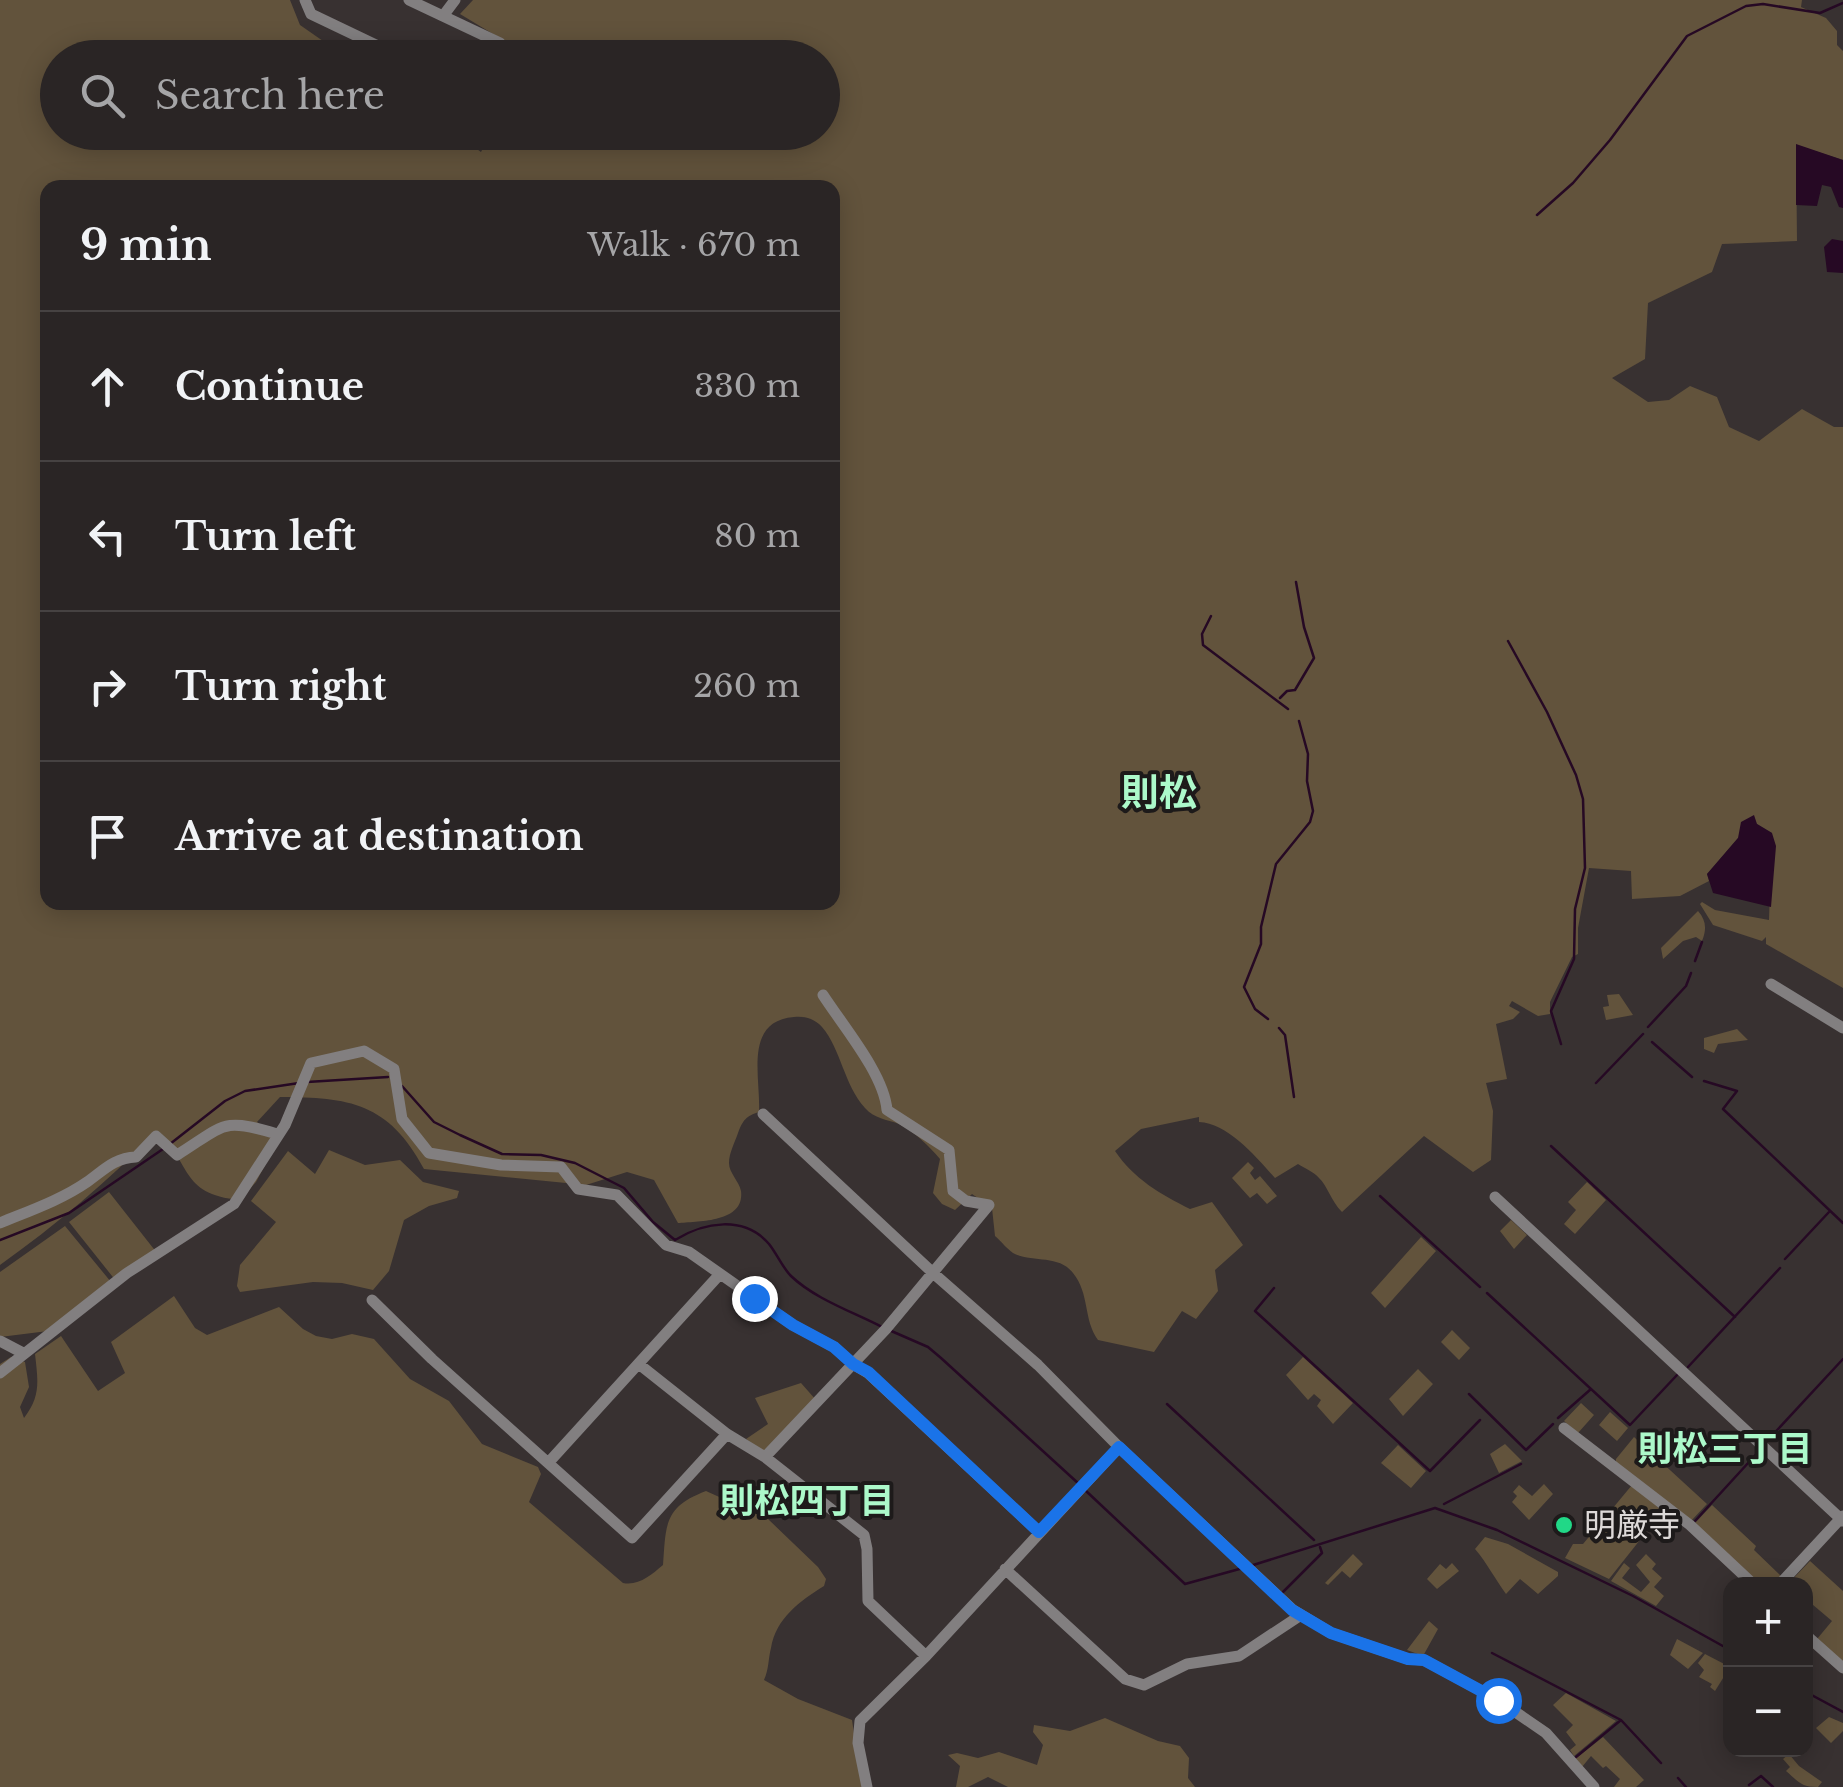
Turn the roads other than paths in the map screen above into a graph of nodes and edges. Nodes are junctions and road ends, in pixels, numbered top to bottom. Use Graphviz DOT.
graph roads {
  1 [pos="305,0"];
  2 [pos="409,0"];
  3 [pos="455,0"];
  4 [pos="443,16"];
  5 [pos="365,40"];
  6 [pos="492,40"];
  7 [pos="1770,984"];
  8 [pos="824,996"];
  9 [pos="1843,1028"];
  10 [pos="763,1114"];
  11 [pos="277,1134"];
  12 [pos="1495,1196"];
  13 [pos="0,1223"];
  14 [pos="932,1272"];
  15 [pos="720,1274"];
  16 [pos="372,1300"];
  17 [pos="0,1342"];
  18 [pos="23,1353"];
  19 [pos="853,1364"];
  20 [pos="640,1365"];
  21 [pos="0,1373"];
  22 [pos="1564,1428"];
  23 [pos="727,1434"];
  24 [pos="1119,1447"];
  25 [pos="765,1457"];
  26 [pos="549,1462"];
  27 [pos="1842,1518"];
  28 [pos="1039,1532"];
  29 [pos="1005,1569"];
  30 [pos="1746,1577"];
  31 [pos="1787,1577"];
  32 [pos="1301,1615"];
  33 [pos="1813,1641"];
  34 [pos="926,1656"];
  35 [pos="1843,1668"];
  36 [pos="867,1787"];
  37 [pos="1594,1787"];
  1 -- 5 [label="street"];
  2 -- 4 [label="street"];
  3 -- 4 [label="street"];
  4 -- 6 [label="street"];
  7 -- 9 [label="street"];
  8 -- 14 [label="street"];
  10 -- 14 [label="street"];
  11 -- 13 [label="street"];
  11 -- 15 [label="street"];
  11 -- 18 [label="street"];
  12 -- 27 [label="street"];
  14 -- 19 [label="street"];
  14 -- 24 [label="street"];
  15 -- 19 [label="street"];
  15 -- 20 [label="street"];
  16 -- 26 [label="street"];
  17 -- 18 [label="street"];
  18 -- 21 [label="street"];
  19 -- 25 [label="street"];
  19 -- 28 [label="street"];
  20 -- 23 [label="street"];
  20 -- 26 [label="street"];
  22 -- 30 [label="street"];
  23 -- 25 [label="street"];
  23 -- 26 [label="street"];
  24 -- 28 [label="street"];
  24 -- 32 [label="street"];
  25 -- 34 [label="street"];
  27 -- 31 [label="street"];
  28 -- 29 [label="street"];
  29 -- 32 [label="street"];
  29 -- 34 [label="street"];
  32 -- 37 [label="street"];
  33 -- 35 [label="street"];
  34 -- 36 [label="street"];
}
